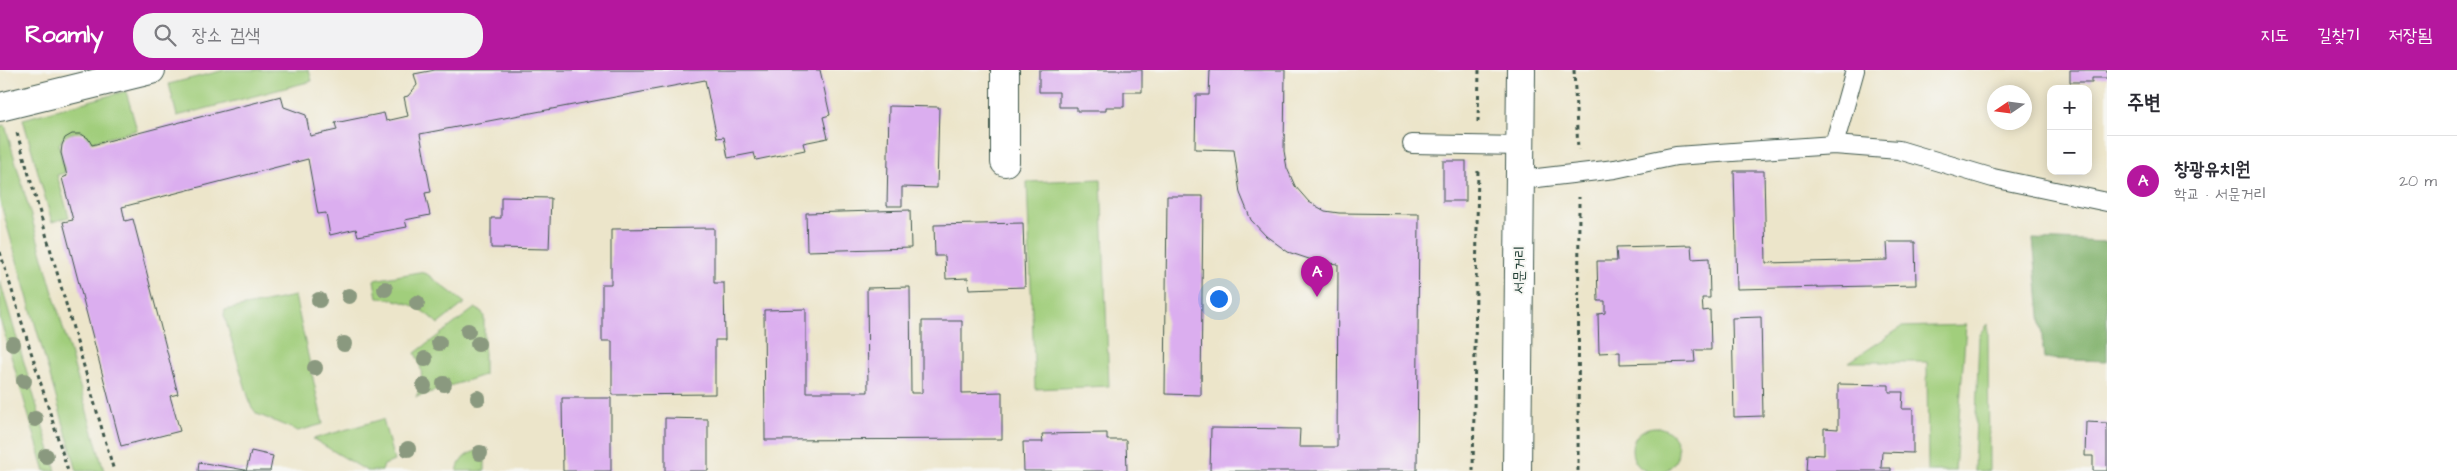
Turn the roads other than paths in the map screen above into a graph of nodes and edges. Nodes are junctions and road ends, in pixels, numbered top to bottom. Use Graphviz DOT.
graph roads {
  1 [pos="151,70"];
  2 [pos="1005,70"];
  3 [pos="1521,70"];
  4 [pos="1855,70"];
  5 [pos="4,106"];
  6 [pos="1412,144"];
  7 [pos="1834,145"];
  8 [pos="1521,146"];
  9 [pos="1005,162"];
  10 [pos="1520,180"];
  11 [pos="2107,202"];
  12 [pos="1517,471"];
  1 -- 5 [label="street"];
  2 -- 9 [label="street"];
  3 -- 8 [label="street, 서문거리"];
  4 -- 7 [label="lane"];
  6 -- 8 [label="lane"];
  7 -- 10 [label="lane"];
  7 -- 11 [label="lane"];
  8 -- 10 [label="street, 서문거리"];
  10 -- 12 [label="street, 서문거리"];
}
